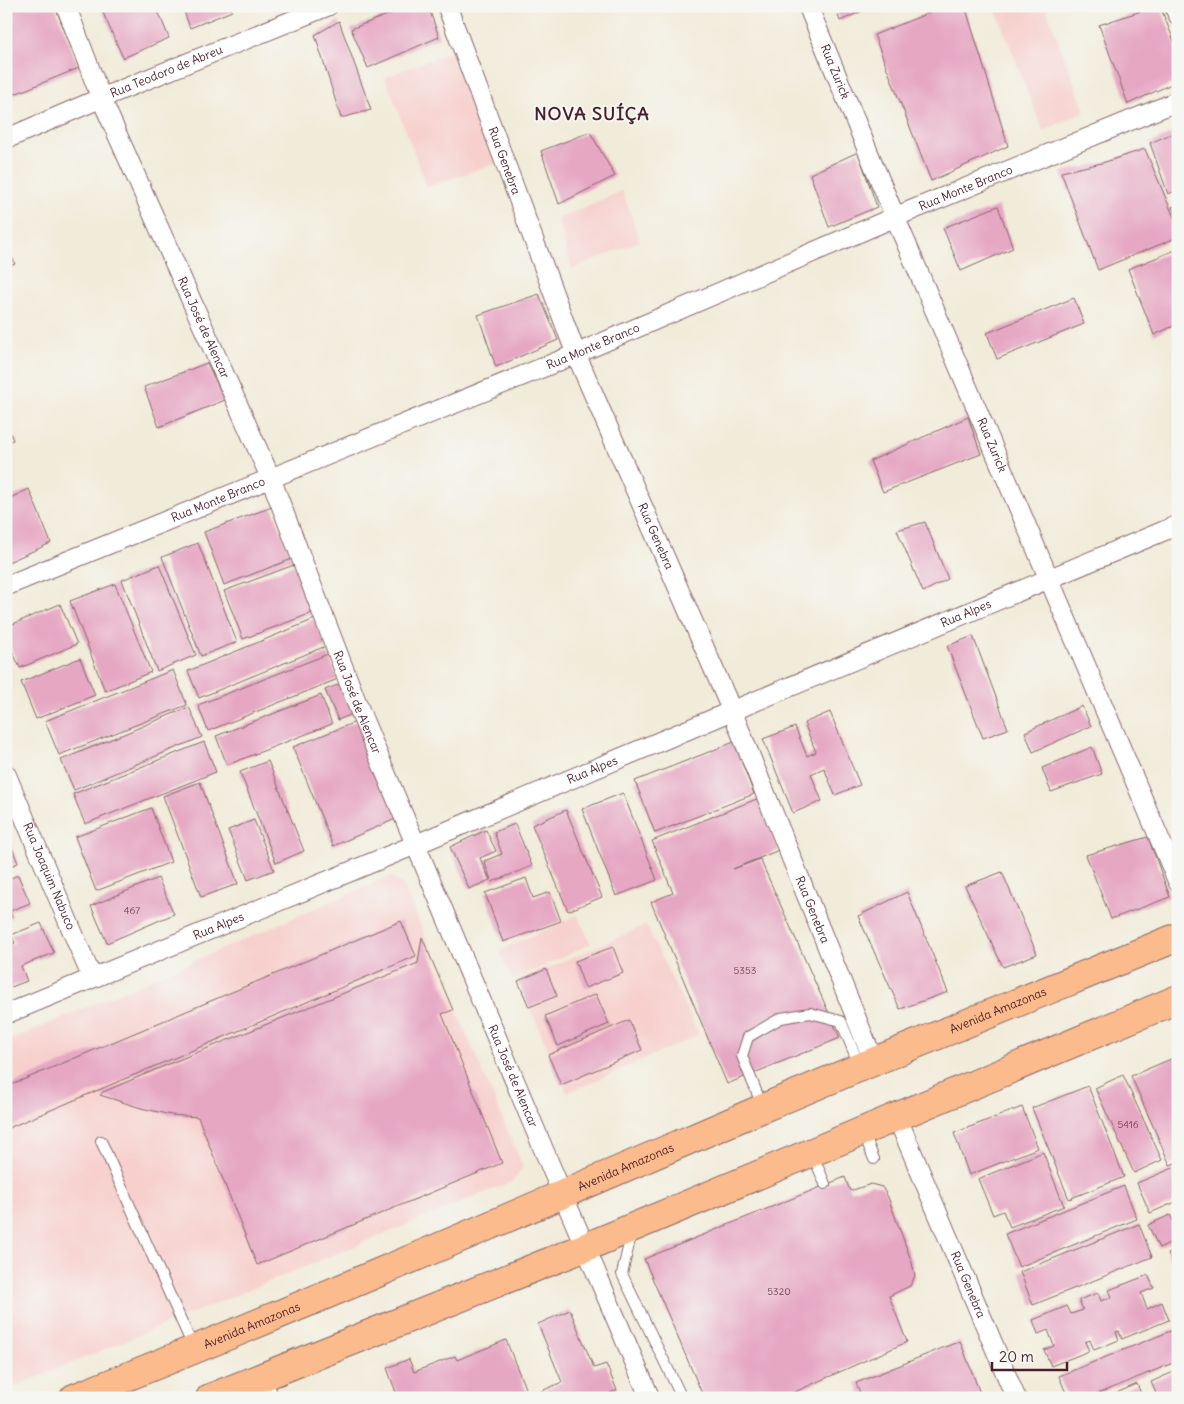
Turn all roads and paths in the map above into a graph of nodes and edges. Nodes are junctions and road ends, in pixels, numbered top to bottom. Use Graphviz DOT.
graph roads {
  1 [pos="66,6"];
  2 [pos="328,6"];
  3 [pos="447,6"];
  4 [pos="808,6"];
  5 [pos="1174,6"];
  6 [pos="1178,15"];
  7 [pos="101,98"];
  8 [pos="1178,101"];
  9 [pos="6,139"];
  10 [pos="894,217"];
  11 [pos="576,354"];
  12 [pos="271,479"];
  13 [pos="1178,525"];
  14 [pos="1048,580"];
  15 [pos="6,586"];
  16 [pos="732,711"];
  17 [pos="6,774"];
  18 [pos="417,844"];
  19 [pos="1178,882"];
  20 [pos="1178,937"];
  21 [pos="92,978"];
  22 [pos="1178,999"];
  23 [pos="6,1014"];
  24 [pos="867,1065"];
  25 [pos="763,1108"];
  26 [pos="897,1117"];
  27 [pos="863,1131"];
  28 [pos="101,1141"];
  29 [pos="812,1152"];
  30 [pos="874,1159"];
  31 [pos="825,1184"];
  32 [pos="563,1194"];
  33 [pos="632,1228"];
  34 [pos="586,1248"];
  35 [pos="194,1350"];
  36 [pos="265,1388"];
  37 [pos="74,1398"];
  38 [pos="210,1398"];
  39 [pos="650,1398"];
  40 [pos="682,1398"];
  41 [pos="1016,1398"];
  1 -- 7 [label="street, Rua José de Alencar"];
  2 -- 7 [label="street, Rua Teodoro de Abreu"];
  3 -- 11 [label="street, Rua Genebra"];
  4 -- 10 [label="street, Rua Zurick"];
  5 -- 6 [label="street"];
  7 -- 9 [label="street, Rua Teodoro de Abreu"];
  7 -- 12 [label="street, Rua José de Alencar"];
  8 -- 10 [label="street, Rua Monte Branco"];
  10 -- 11 [label="street, Rua Monte Branco"];
  10 -- 14 [label="street, Rua Zurick"];
  11 -- 12 [label="street, Rua Monte Branco"];
  11 -- 16 [label="street, Rua Genebra"];
  12 -- 15 [label="street, Rua Monte Branco"];
  12 -- 18 [label="street, Rua José de Alencar"];
  13 -- 14 [label="street, Rua Alpes"];
  14 -- 16 [label="street, Rua Alpes"];
  14 -- 19 [label="street, Rua Zurick"];
  16 -- 18 [label="street, Rua Alpes"];
  16 -- 24 [label="street, Rua Genebra"];
  17 -- 21 [label="street, Rua Joaquim Nabuco"];
  18 -- 21 [label="street, Rua Alpes"];
  18 -- 32 [label="street, Rua José de Alencar"];
  20 -- 24 [label="main road, Avenida Amazonas"];
  21 -- 23 [label="street, Rua Alpes"];
  22 -- 26 [label="main road"];
  24 -- 25 [label="main road, Avenida Amazonas"];
  24 -- 25 [label="lane"];
  25 -- 32 [label="main road, Avenida Amazonas"];
  26 -- 27 [label="main road"];
  26 -- 41 [label="street, Rua Genebra"];
  27 -- 29 [label="main road"];
  27 -- 30 [label="lane"];
  28 -- 35 [label="lane"];
  29 -- 31 [label="lane"];
  29 -- 33 [label="main road"];
  32 -- 34 [label="street, Rua José de Alencar"];
  32 -- 35 [label="main road, Avenida Amazonas"];
  33 -- 34 [label="main road"];
  33 -- 40 [label="lane"];
  34 -- 36 [label="main road"];
  34 -- 39 [label="street, Rua José de Alencar"];
  35 -- 37 [label="main road, Avenida Amazonas"];
  36 -- 38 [label="main road"];
}
